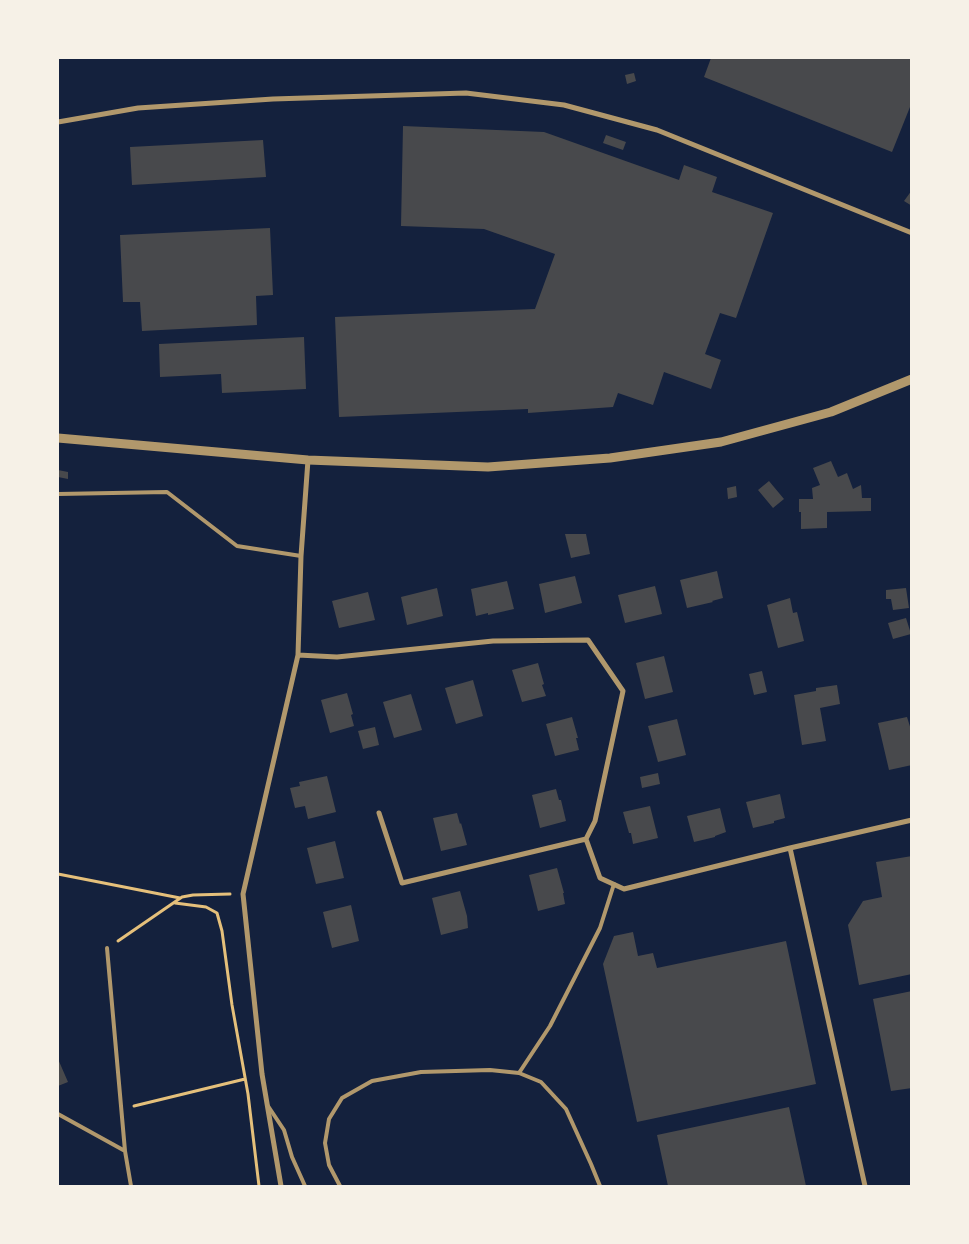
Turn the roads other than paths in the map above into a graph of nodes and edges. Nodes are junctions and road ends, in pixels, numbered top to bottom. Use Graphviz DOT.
graph roads {
  1 [pos="58,122"];
  2 [pos="912,233"];
  3 [pos="912,379"];
  4 [pos="58,438"];
  5 [pos="308,460"];
  6 [pos="58,494"];
  7 [pos="300,556"];
  8 [pos="298,655"];
  9 [pos="379,813"];
  10 [pos="912,820"];
  11 [pos="586,840"];
  12 [pos="790,848"];
  13 [pos="614,884"];
  14 [pos="107,948"];
  15 [pos="520,1073"];
  16 [pos="267,1105"];
  17 [pos="58,1114"];
  18 [pos="125,1151"];
  19 [pos="131,1186"];
  20 [pos="281,1186"];
  21 [pos="305,1186"];
  22 [pos="340,1186"];
  23 [pos="600,1186"];
  24 [pos="865,1186"];
  1 -- 2 [label="street"];
  3 -- 5 [label="street"];
  4 -- 5 [label="street"];
  5 -- 7 [label="street"];
  6 -- 7 [label="lane"];
  7 -- 8 [label="street"];
  8 -- 11 [label="street"];
  8 -- 16 [label="street"];
  9 -- 11 [label="street"];
  10 -- 12 [label="street"];
  11 -- 13 [label="street"];
  12 -- 13 [label="street"];
  12 -- 24 [label="street"];
  13 -- 15 [label="lane"];
  14 -- 18 [label="lane"];
  15 -- 22 [label="lane"];
  15 -- 23 [label="lane"];
  16 -- 20 [label="street"];
  16 -- 21 [label="lane"];
  17 -- 18 [label="lane"];
  18 -- 19 [label="lane"];
}
